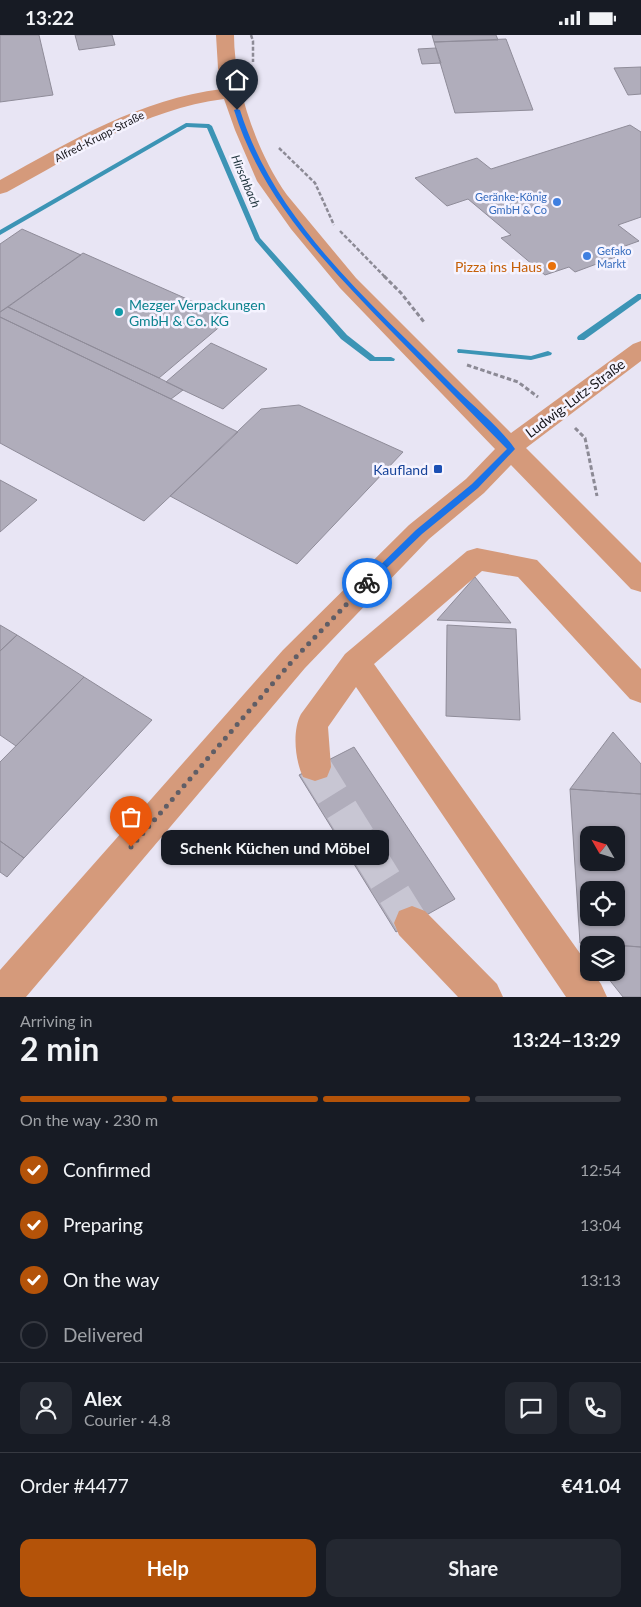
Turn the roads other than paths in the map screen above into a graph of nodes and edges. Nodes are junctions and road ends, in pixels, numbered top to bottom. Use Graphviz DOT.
graph roads {
  1 [pos="225,35"];
  2 [pos="232,93"];
  3 [pos="0,188"];
  4 [pos="641,349"];
  5 [pos="512,449"];
  6 [pos="641,581"];
  7 [pos="356,663"];
  8 [pos="641,690"];
  9 [pos="315,767"];
  10 [pos="412,923"];
  11 [pos="1,997"];
  12 [pos="484,997"];
  13 [pos="588,997"];
  1 -- 2 [label="street"];
  2 -- 3 [label="street, Alfred-Krupp-Straße"];
  2 -- 5 [label="street"];
  4 -- 5 [label="street, Ludwig-Lutz-Straße"];
  5 -- 6 [label="street"];
  5 -- 11 [label="street, Ludwig-Lutz-Straße"];
  7 -- 8 [label="street"];
  7 -- 9 [label="street"];
  7 -- 13 [label="street"];
  10 -- 12 [label="street"];
}
